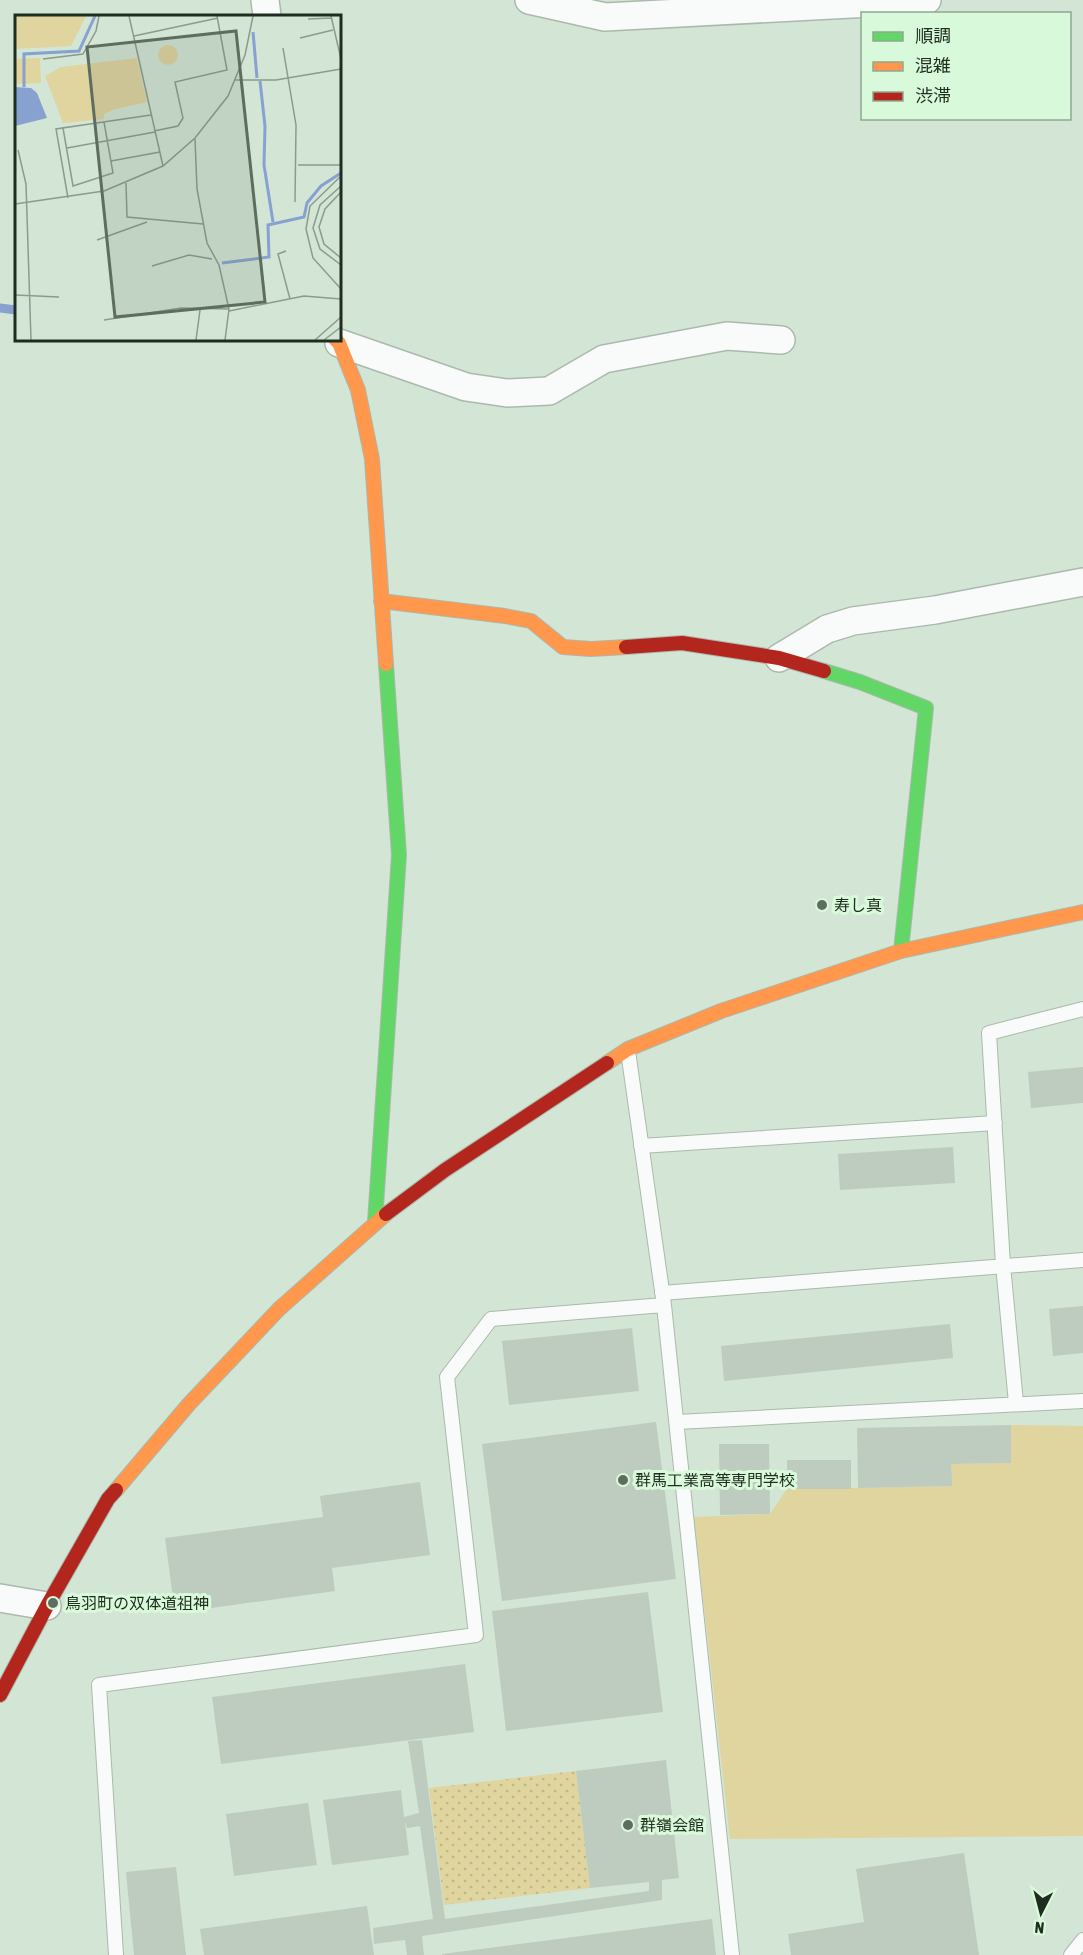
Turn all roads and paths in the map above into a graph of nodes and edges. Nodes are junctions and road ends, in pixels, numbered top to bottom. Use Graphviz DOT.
graph roads {
  1 [pos="265,0"];
  2 [pos="529,0"];
  3 [pos="927,0"];
  4 [pos="267,15"];
  5 [pos="781,340"];
  6 [pos="337,341"];
  7 [pos="1083,582"];
  8 [pos="381,601"];
  9 [pos="779,658"];
  10 [pos="1083,912"];
  11 [pos="901,951"];
  12 [pos="1083,1009"];
  13 [pos="627,1049"];
  14 [pos="995,1123"];
  15 [pos="641,1146"];
  16 [pos="375,1222"];
  17 [pos="1083,1260"];
  18 [pos="1004,1265"];
  19 [pos="663,1299"];
  20 [pos="1083,1401"];
  21 [pos="1016,1403"];
  22 [pos="677,1422"];
  23 [pos="0,1598"];
  24 [pos="47,1606"];
  25 [pos="0,1695"];
  26 [pos="1083,1940"];
  27 [pos="116,1955"];
  28 [pos="732,1955"];
  29 [pos="1071,1955"];
  1 -- 4 [label="street"];
  2 -- 3 [label="street"];
  5 -- 6 [label="street"];
  6 -- 8 [label="street"];
  7 -- 9 [label="street"];
  8 -- 9 [label="street"];
  8 -- 16 [label="street"];
  9 -- 11 [label="street"];
  10 -- 11 [label="street"];
  11 -- 13 [label="street"];
  12 -- 14 [label="lane"];
  13 -- 15 [label="lane"];
  13 -- 16 [label="street"];
  14 -- 15 [label="lane"];
  14 -- 18 [label="lane"];
  15 -- 19 [label="lane"];
  16 -- 24 [label="street"];
  17 -- 18 [label="lane"];
  18 -- 19 [label="lane"];
  18 -- 21 [label="lane"];
  19 -- 22 [label="lane"];
  19 -- 27 [label="lane"];
  20 -- 21 [label="lane"];
  21 -- 22 [label="lane"];
  22 -- 28 [label="lane"];
  23 -- 24 [label="street"];
  24 -- 25 [label="street"];
  26 -- 29 [label="lane"];
}
